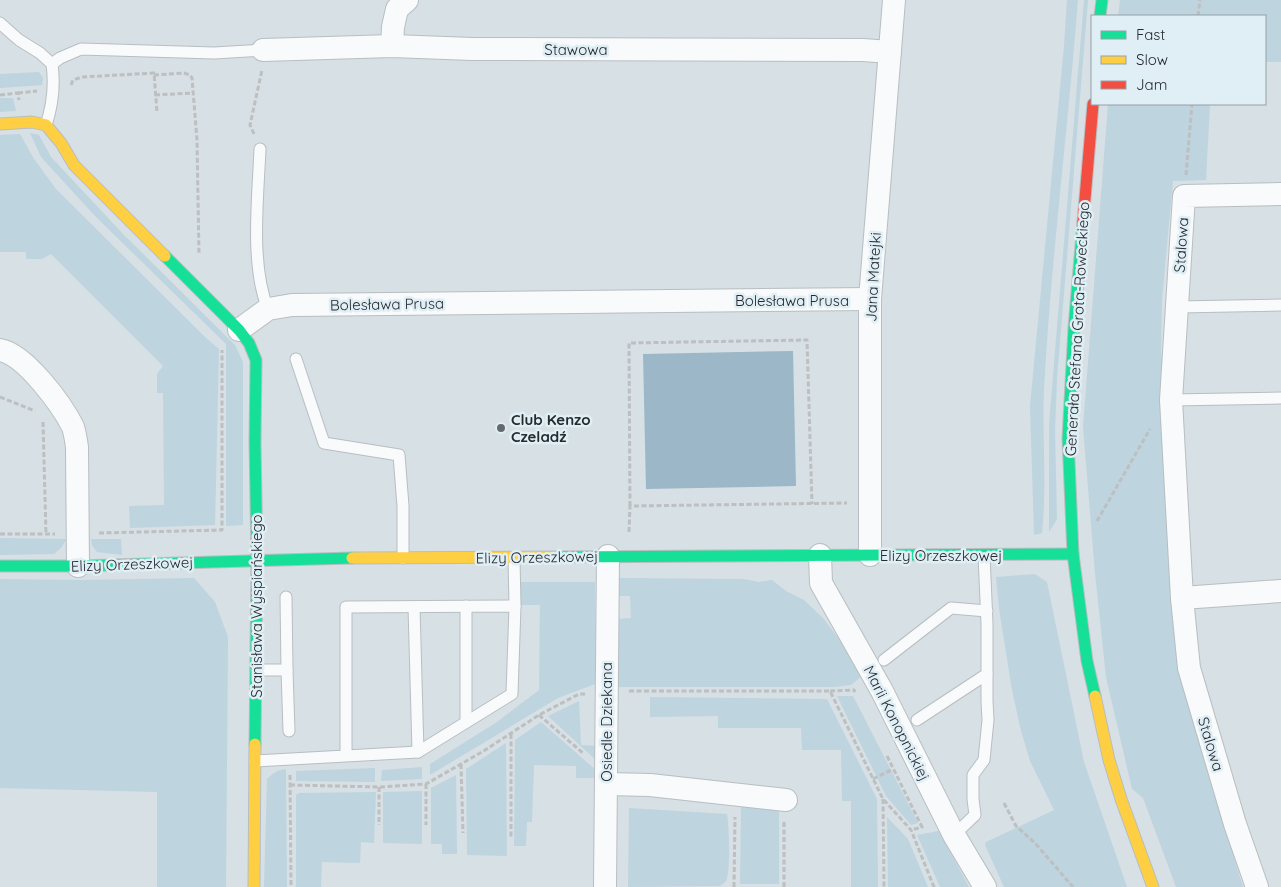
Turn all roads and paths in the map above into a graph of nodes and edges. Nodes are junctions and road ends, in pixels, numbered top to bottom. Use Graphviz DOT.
graph roads {
  1 [pos="407,0"];
  2 [pos="894,0"];
  3 [pos="1102,0"];
  4 [pos="1200,0"];
  5 [pos="1100,15"];
  6 [pos="1198,15"];
  7 [pos="0,23"];
  8 [pos="392,46"];
  9 [pos="263,50"];
  10 [pos="890,52"];
  11 [pos="52,64"];
  12 [pos="154,75"];
  13 [pos="53,89"];
  14 [pos="18,93"];
  15 [pos="193,93"];
  16 [pos="0,95"];
  17 [pos="155,95"];
  18 [pos="1093,105"];
  19 [pos="1192,105"];
  20 [pos="157,112"];
  21 [pos="22,122"];
  22 [pos="0,124"];
  23 [pos="46,125"];
  24 [pos="260,149"];
  25 [pos="1281,194"];
  26 [pos="1184,196"];
  27 [pos="199,257"];
  28 [pos="870,299"];
  29 [pos="1281,305"];
  30 [pos="1178,307"];
  31 [pos="268,309"];
  32 [pos="239,330"];
  33 [pos="222,348"];
  34 [pos="0,350"];
  35 [pos="296,359"];
  36 [pos="1171,396"];
  37 [pos="0,397"];
  38 [pos="1281,398"];
  39 [pos="1152,425"];
  40 [pos="870,503"];
  41 [pos="812,504"];
  42 [pos="630,506"];
  43 [pos="1094,526"];
  44 [pos="628,533"];
  45 [pos="0,534"];
  46 [pos="46,534"];
  47 [pos="77,534"];
  48 [pos="1073,554"];
  49 [pos="820,555"];
  50 [pos="870,555"];
  51 [pos="984,555"];
  52 [pos="608,556"];
  53 [pos="403,558"];
  54 [pos="514,558"];
  55 [pos="257,559"];
  56 [pos="0,566"];
  57 [pos="78,566"];
  58 [pos="1281,591"];
  59 [pos="286,597"];
  60 [pos="1182,598"];
  61 [pos="466,606"];
  62 [pos="515,606"];
  63 [pos="414,607"];
  64 [pos="986,611"];
  65 [pos="884,660"];
  66 [pos="256,670"];
  67 [pos="288,670"];
  68 [pos="986,674"];
  69 [pos="607,691"];
  70 [pos="830,691"];
  71 [pos="858,698"];
  72 [pos="540,714"];
  73 [pos="917,720"];
  74 [pos="466,722"];
  75 [pos="289,731"];
  76 [pos="511,733"];
  77 [pos="884,751"];
  78 [pos="418,752"];
  79 [pos="346,756"];
  80 [pos="255,761"];
  81 [pos="461,764"];
  82 [pos="893,769"];
  83 [pos="873,778"];
  84 [pos="606,779"];
  85 [pos="426,784"];
  86 [pos="290,785"];
  87 [pos="379,787"];
  88 [pos="735,794"];
  89 [pos="883,798"];
  90 [pos="1004,803"];
  91 [pos="785,810"];
  92 [pos="379,825"];
  93 [pos="426,825"];
  94 [pos="910,830"];
  95 [pos="463,833"];
  96 [pos="954,835"];
  97 [pos="511,837"];
  98 [pos="254,887"];
  99 [pos="605,887"];
  100 [pos="734,887"];
  101 [pos="784,887"];
  102 [pos="884,887"];
  103 [pos="934,887"];
  104 [pos="985,887"];
  105 [pos="1073,887"];
  106 [pos="1153,887"];
  107 [pos="1257,887"];
  1 -- 8 [label="street"];
  2 -- 10 [label="street, Jana Matejki"];
  3 -- 5 [label="street"];
  4 -- 6 [label="path"];
  7 -- 11 [label="lane"];
  8 -- 9 [label="street, Stawowa"];
  8 -- 10 [label="street, Stawowa"];
  9 -- 11 [label="lane"];
  9 -- 24 [label="path"];
  10 -- 28 [label="street, Jana Matejki"];
  11 -- 13 [label="lane"];
  12 -- 13 [label="path"];
  12 -- 15 [label="path"];
  12 -- 17 [label="path"];
  13 -- 14 [label="path"];
  13 -- 23 [label="lane"];
  14 -- 16 [label="path"];
  14 -- 21 [label="path"];
  15 -- 17 [label="path"];
  15 -- 27 [label="path"];
  17 -- 20 [label="path"];
  18 -- 48 [label="street, Generała Stefana Grota-Roweckiego"];
  19 -- 26 [label="path"];
  21 -- 22 [label="street"];
  21 -- 23 [label="street"];
  23 -- 32 [label="street"];
  24 -- 31 [label="lane"];
  25 -- 26 [label="street, Stalowa"];
  26 -- 30 [label="street, Stalowa"];
  28 -- 31 [label="street, Bolesława Prusa"];
  28 -- 40 [label="street, Jana Matejki"];
  29 -- 30 [label="lane"];
  30 -- 36 [label="street, Stalowa"];
  31 -- 32 [label="street, Bolesława Prusa"];
  32 -- 55 [label="street, Stanisława Wyspiańskiego"];
  33 -- 47 [label="path"];
  34 -- 47 [label="street"];
  35 -- 53 [label="lane"];
  36 -- 38 [label="lane"];
  36 -- 60 [label="street, Stalowa"];
  37 -- 46 [label="path"];
  39 -- 43 [label="path"];
  40 -- 41 [label="path"];
  40 -- 50 [label="street, Jana Matejki"];
  41 -- 42 [label="path"];
  41 -- 42 [label="path"];
  42 -- 44 [label="path"];
  45 -- 46 [label="path"];
  46 -- 47 [label="path"];
  47 -- 57 [label="street"];
  48 -- 51 [label="street, Elizy Orzeszkowej"];
  48 -- 106 [label="street, Generała Stefana Grota-Roweckiego"];
  49 -- 50 [label="street, Elizy Orzeszkowej"];
  49 -- 52 [label="street, Elizy Orzeszkowej"];
  49 -- 96 [label="street, Marii Konopnickiej"];
  50 -- 51 [label="street, Elizy Orzeszkowej"];
  51 -- 64 [label="lane"];
  52 -- 54 [label="street, Elizy Orzeszkowej"];
  52 -- 69 [label="street, Osiedle Dziekana"];
  53 -- 54 [label="street, Elizy Orzeszkowej"];
  53 -- 55 [label="street, Elizy Orzeszkowej"];
  54 -- 62 [label="lane"];
  55 -- 57 [label="street, Elizy Orzeszkowej"];
  55 -- 66 [label="street, Stanisława Wyspiańskiego"];
  56 -- 57 [label="street, Elizy Orzeszkowej"];
  58 -- 60 [label="street"];
  59 -- 67 [label="lane"];
  60 -- 107 [label="street, Stalowa"];
  61 -- 62 [label="lane"];
  61 -- 63 [label="lane"];
  61 -- 74 [label="lane"];
  62 -- 74 [label="lane"];
  63 -- 78 [label="lane"];
  63 -- 79 [label="lane"];
  64 -- 65 [label="lane"];
  64 -- 68 [label="lane"];
  66 -- 67 [label="lane"];
  66 -- 80 [label="street, Stanisława Wyspiańskiego"];
  67 -- 75 [label="lane"];
  68 -- 73 [label="lane"];
  68 -- 96 [label="lane"];
  69 -- 70 [label="path"];
  69 -- 72 [label="path"];
  69 -- 84 [label="street, Osiedle Dziekana"];
  70 -- 71 [label="path"];
  70 -- 83 [label="path"];
  72 -- 76 [label="path"];
  72 -- 84 [label="path"];
  74 -- 78 [label="lane"];
  76 -- 81 [label="path"];
  76 -- 97 [label="path"];
  77 -- 82 [label="path"];
  78 -- 79 [label="lane"];
  79 -- 80 [label="lane"];
  80 -- 98 [label="street, Stanisława Wyspiańskiego"];
  81 -- 85 [label="path"];
  81 -- 95 [label="path"];
  82 -- 83 [label="path"];
  82 -- 94 [label="path"];
  83 -- 89 [label="path"];
  84 -- 88 [label="street"];
  84 -- 99 [label="street, Osiedle Dziekana"];
  85 -- 87 [label="path"];
  85 -- 93 [label="path"];
  86 -- 87 [label="path"];
  87 -- 92 [label="path"];
  88 -- 91 [label="street"];
  88 -- 100 [label="path"];
  89 -- 94 [label="path"];
  89 -- 102 [label="path"];
  90 -- 105 [label="path"];
  91 -- 101 [label="path"];
  94 -- 103 [label="path"];
  96 -- 104 [label="street, Marii Konopnickiej"];
}
